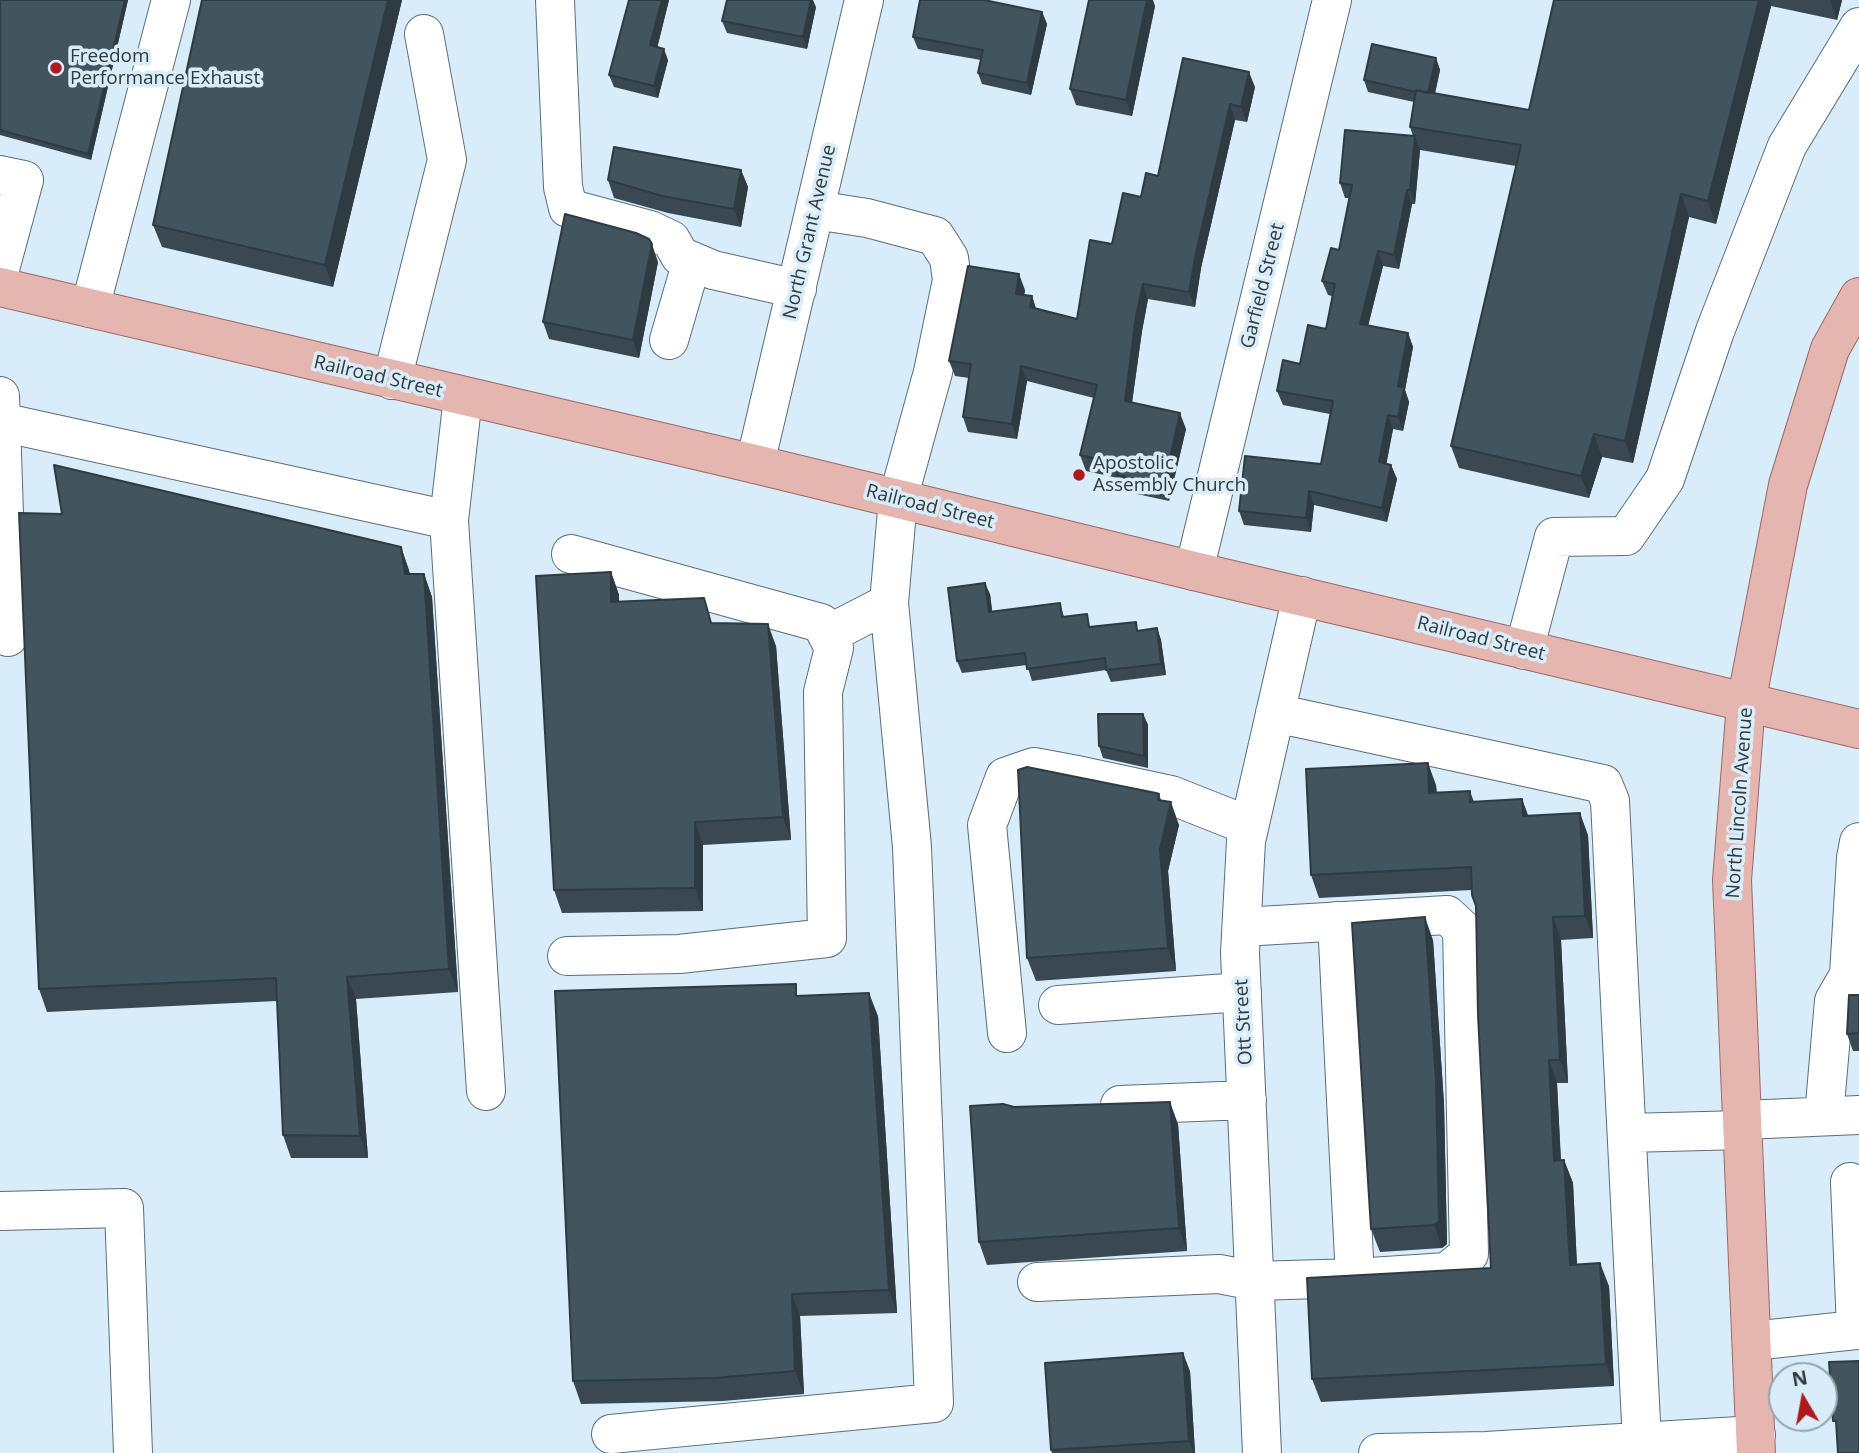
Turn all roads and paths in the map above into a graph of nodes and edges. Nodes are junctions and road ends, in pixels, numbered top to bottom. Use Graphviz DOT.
graph roads {
  1 [pos="171,0"];
  2 [pos="555,0"];
  3 [pos="864,0"];
  4 [pos="1332,0"];
  5 [pos="1859,27"];
  6 [pos="425,34"];
  7 [pos="0,175"];
  8 [pos="815,210"];
  9 [pos="692,261"];
  10 [pos="0,269"];
  11 [pos="0,288"];
  12 [pos="797,289"];
  13 [pos="1859,297"];
  14 [pos="90,308"];
  15 [pos="669,340"];
  16 [pos="393,380"];
  17 [pos="463,397"];
  18 [pos="1,409"];
  19 [pos="755,464"];
  20 [pos="898,499"];
  21 [pos="449,520"];
  22 [pos="571,554"];
  23 [pos="1194,571"];
  24 [pos="1302,596"];
  25 [pos="889,603"];
  26 [pos="827,635"];
  27 [pos="8,637"];
  28 [pos="1524,650"];
  29 [pos="1746,703"];
  30 [pos="1275,713"];
  31 [pos="1859,729"];
  32 [pos="1250,826"];
  33 [pos="1859,842"];
  34 [pos="1337,921"];
  35 [pos="1242,927"];
  36 [pos="567,956"];
  37 [pos="1854,973"];
  38 [pos="1242,992"];
  39 [pos="1058,1005"];
  40 [pos="1007,1032"];
  41 [pos="486,1091"];
  42 [pos="1247,1100"];
  43 [pos="1089,1106"];
  44 [pos="1842,1116"];
  45 [pos="1743,1125"];
  46 [pos="1627,1133"];
  47 [pos="1850,1182"];
  48 [pos="0,1210"];
  49 [pos="1355,1278"];
  50 [pos="1255,1281"];
  51 [pos="1037,1282"];
  52 [pos="1857,1330"];
  53 [pos="1752,1341"];
  54 [pos="611,1434"];
  55 [pos="1642,1442"];
  56 [pos="1756,1444"];
  57 [pos="1534,1450"];
  58 [pos="1444,1452"];
  59 [pos="133,1453"];
  60 [pos="1262,1453"];
  61 [pos="1378,1453"];
  1 -- 14 [label="street"];
  2 -- 9 [label="street"];
  3 -- 8 [label="street, North Grant Avenue"];
  4 -- 23 [label="street, Garfield Street"];
  5 -- 28 [label="street"];
  6 -- 16 [label="street"];
  7 -- 10 [label="street"];
  8 -- 12 [label="street, North Grant Avenue"];
  8 -- 20 [label="street"];
  9 -- 12 [label="street"];
  9 -- 15 [label="street"];
  11 -- 14 [label="main road, Railroad Street"];
  12 -- 19 [label="street, North Grant Avenue"];
  13 -- 29 [label="main road, North Lincoln Avenue"];
  14 -- 16 [label="main road, Railroad Street"];
  16 -- 17 [label="main road, Railroad Street"];
  17 -- 19 [label="main road, Railroad Street"];
  17 -- 21 [label="street"];
  18 -- 21 [label="street"];
  18 -- 27 [label="street"];
  19 -- 20 [label="main road, Railroad Street"];
  20 -- 23 [label="main road, Railroad Street"];
  20 -- 25 [label="street"];
  21 -- 41 [label="street"];
  22 -- 26 [label="street"];
  23 -- 24 [label="main road, Railroad Street"];
  24 -- 28 [label="main road, Railroad Street"];
  24 -- 30 [label="street, Ott Street"];
  25 -- 26 [label="street"];
  25 -- 54 [label="street"];
  26 -- 36 [label="street"];
  28 -- 29 [label="main road, Railroad Street"];
  29 -- 31 [label="main road, Railroad Street"];
  29 -- 45 [label="main road, North Lincoln Avenue"];
  30 -- 32 [label="street, Ott Street"];
  30 -- 46 [label="street"];
  32 -- 35 [label="street, Ott Street"];
  32 -- 40 [label="street"];
  33 -- 37 [label="street"];
  34 -- 35 [label="street"];
  34 -- 49 [label="street"];
  34 -- 49 [label="street"];
  35 -- 38 [label="street, Ott Street"];
  37 -- 44 [label="street"];
  38 -- 39 [label="street"];
  38 -- 42 [label="street, Ott Street"];
  42 -- 43 [label="street"];
  42 -- 50 [label="street, Ott Street"];
  44 -- 45 [label="street"];
  45 -- 46 [label="street"];
  45 -- 53 [label="main road, North Lincoln Avenue"];
  46 -- 55 [label="street"];
  47 -- 52 [label="street"];
  48 -- 59 [label="street"];
  49 -- 50 [label="street"];
  50 -- 51 [label="street"];
  50 -- 60 [label="street, Ott Street"];
  52 -- 53 [label="street"];
  53 -- 56 [label="main road, North Lincoln Avenue"];
  55 -- 56 [label="street"];
  55 -- 57 [label="street"];
  57 -- 58 [label="street"];
  58 -- 61 [label="street"];
}
